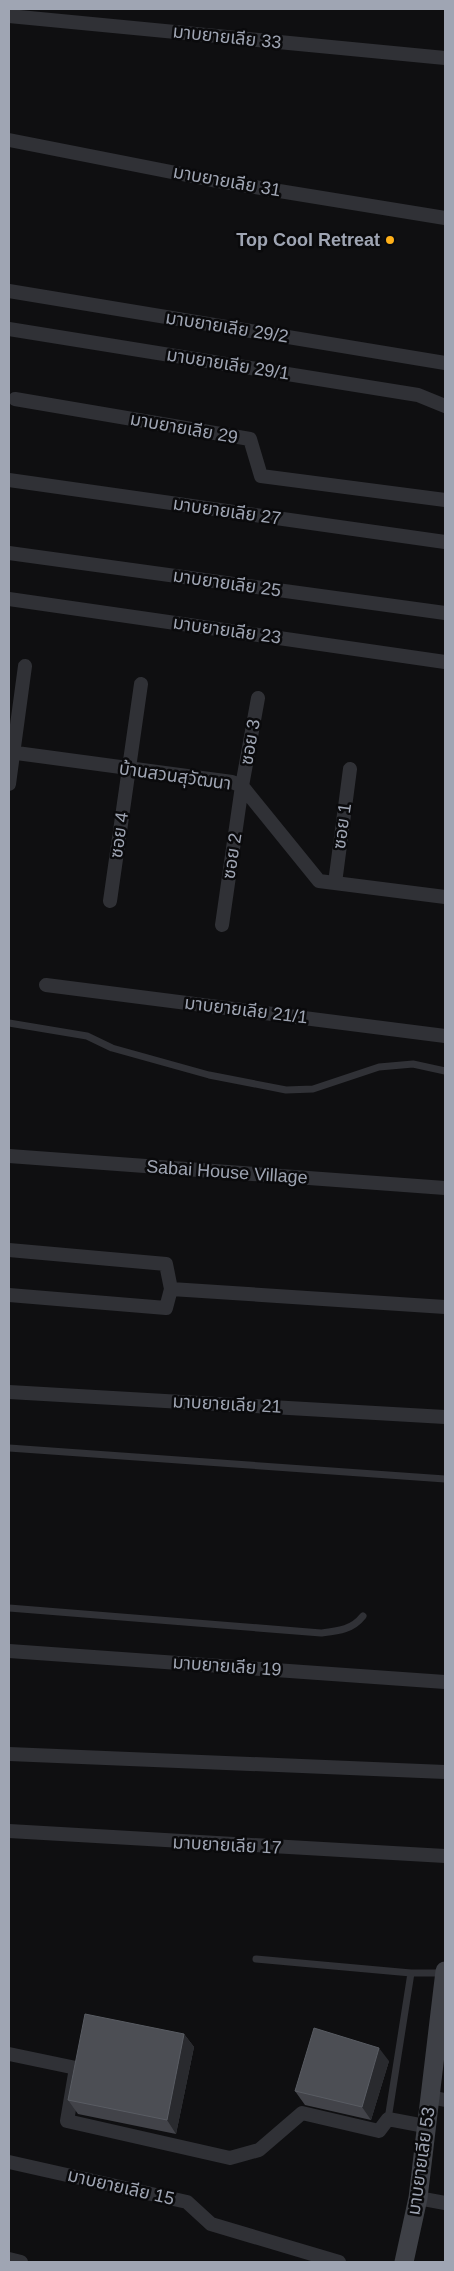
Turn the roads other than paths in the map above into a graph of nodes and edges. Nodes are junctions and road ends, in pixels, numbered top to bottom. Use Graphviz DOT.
graph roads {
  1 [pos="9,16"];
  2 [pos="445,58"];
  3 [pos="9,140"];
  4 [pos="445,218"];
  5 [pos="9,291"];
  6 [pos="9,329"];
  7 [pos="445,363"];
  8 [pos="14,399"];
  9 [pos="445,406"];
  10 [pos="9,480"];
  11 [pos="445,500"];
  12 [pos="445,542"];
  13 [pos="9,553"];
  14 [pos="9,599"];
  15 [pos="445,614"];
  16 [pos="445,662"];
  17 [pos="25,666"];
  18 [pos="141,684"];
  19 [pos="258,698"];
  20 [pos="11,752"];
  21 [pos="350,769"];
  22 [pos="129,770"];
  23 [pos="9,784"];
  24 [pos="242,786"];
  25 [pos="335,883"];
  26 [pos="445,897"];
  27 [pos="110,901"];
  28 [pos="222,925"];
  29 [pos="46,985"];
  30 [pos="9,1023"];
  31 [pos="445,1036"];
  32 [pos="445,1071"];
  33 [pos="9,1156"];
  34 [pos="445,1188"];
  35 [pos="9,1250"];
  36 [pos="171,1289"];
  37 [pos="9,1295"];
  38 [pos="445,1307"];
  39 [pos="9,1392"];
  40 [pos="445,1417"];
  41 [pos="9,1448"];
  42 [pos="445,1479"];
  43 [pos="9,1608"];
  44 [pos="363,1616"];
  45 [pos="9,1651"];
  46 [pos="445,1682"];
  47 [pos="9,1754"];
  48 [pos="445,1772"];
  49 [pos="9,1831"];
  50 [pos="445,1856"];
  51 [pos="256,1959"];
  52 [pos="445,1972"];
  53 [pos="411,1973"];
  54 [pos="9,2054"];
  55 [pos="438,2098"];
  56 [pos="388,2119"];
  57 [pos="425,2126"];
  58 [pos="9,2162"];
  59 [pos="418,2198"];
  60 [pos="445,2203"];
  61 [pos="9,2259"];
  62 [pos="22,2262"];
  63 [pos="339,2262"];
  64 [pos="404,2262"];
  1 -- 2 [label="street, มาบยายเลีย 33"];
  3 -- 4 [label="street, มาบยายเลีย 31"];
  5 -- 7 [label="street, มาบยายเลีย 29/2"];
  6 -- 9 [label="street, มาบยายเลีย 29/1"];
  8 -- 11 [label="street, มาบยายเลีย 29"];
  10 -- 12 [label="street, มาบยายเลีย 27"];
  13 -- 15 [label="street, มาบยายเลีย 25"];
  14 -- 16 [label="street, มาบยายเลีย 23"];
  17 -- 20 [label="street"];
  18 -- 22 [label="street, ซอย 4"];
  19 -- 24 [label="street, ซอย 3"];
  20 -- 22 [label="street, บ้านสวนสุวัฒนา"];
  20 -- 23 [label="street"];
  21 -- 25 [label="street, ซอย 1"];
  22 -- 24 [label="street, บ้านสวนสุวัฒนา"];
  22 -- 27 [label="street, ซอย 4"];
  24 -- 25 [label="street, บ้านสวนสุวัฒนา"];
  24 -- 28 [label="street, ซอย 2"];
  25 -- 26 [label="street, บ้านสวนสุวัฒนา"];
  29 -- 31 [label="street, มาบยายเลีย 21/1"];
  30 -- 32 [label="lane"];
  33 -- 34 [label="street, Sabai House Village"];
  35 -- 36 [label="street"];
  36 -- 37 [label="street"];
  36 -- 38 [label="street"];
  39 -- 40 [label="street, มาบยายเลีย 21"];
  41 -- 42 [label="lane"];
  43 -- 44 [label="lane"];
  45 -- 46 [label="street, มาบยายเลีย 19"];
  47 -- 48 [label="street"];
  49 -- 50 [label="street, มาบยายเลีย 17"];
  51 -- 53 [label="lane"];
  52 -- 53 [label="lane"];
  52 -- 55 [label="street, มาบยายเลีย 53"];
  53 -- 56 [label="lane"];
  54 -- 56 [label="street"];
  55 -- 57 [label="street, มาบยายเลีย 53"];
  56 -- 57 [label="street"];
  57 -- 59 [label="street, มาบยายเลีย 53"];
  58 -- 63 [label="street, มาบยายเลีย 15"];
  59 -- 60 [label="street"];
  59 -- 64 [label="street, มาบยายเลีย 53"];
  61 -- 62 [label="street"];
}
